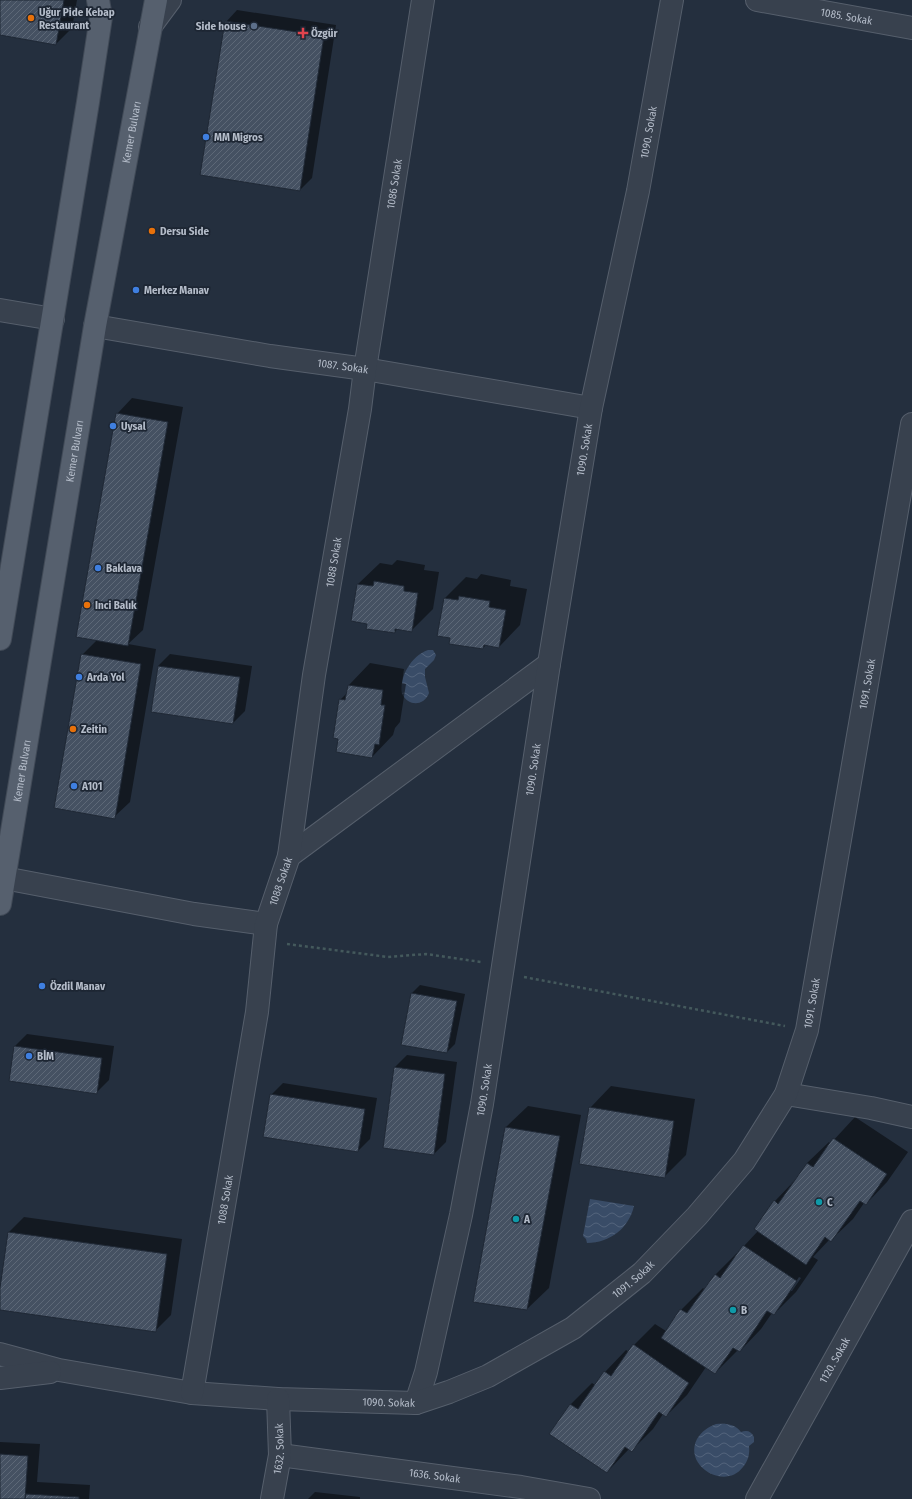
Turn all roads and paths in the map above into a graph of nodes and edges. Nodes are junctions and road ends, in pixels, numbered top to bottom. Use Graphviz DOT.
graph roads {
  1 [pos="156,0"];
  2 [pos="170,0"];
  3 [pos="423,0"];
  4 [pos="672,0"];
  5 [pos="757,0"];
  6 [pos="101,6"];
  7 [pos="150,27"];
  8 [pos="912,28"];
  9 [pos="0,310"];
  10 [pos="53,319"];
  11 [pos="95,326"];
  12 [pos="365,368"];
  13 [pos="591,408"];
  14 [pos="912,424"];
  15 [pos="0,639"];
  16 [pos="549,664"];
  17 [pos="289,856"];
  18 [pos="4,878"];
  19 [pos="0,904"];
  20 [pos="266,932"];
  21 [pos="503,973"];
  22 [pos="807,1030"];
  23 [pos="786,1094"];
  24 [pos="912,1117"];
  25 [pos="912,1221"];
  26 [pos="0,1354"];
  27 [pos="59,1370"];
  28 [pos="0,1378"];
  29 [pos="192,1393"];
  30 [pos="278,1399"];
  31 [pos="416,1403"];
  32 [pos="280,1455"];
  33 [pos="272,1499"];
  34 [pos="589,1499"];
  35 [pos="757,1499"];
  1 -- 7 [label="main road, Kemer Bulvarı"];
  2 -- 7 [label="street"];
  3 -- 12 [label="street, 1086 Sokak"];
  4 -- 13 [label="street, 1090. Sokak"];
  5 -- 8 [label="street, 1085. Sokak"];
  6 -- 10 [label="main road"];
  7 -- 11 [label="main road, Kemer Bulvarı"];
  9 -- 10 [label="street"];
  10 -- 15 [label="main road"];
  11 -- 12 [label="street, 1087. Sokak"];
  11 -- 18 [label="main road, Kemer Bulvarı"];
  12 -- 13 [label="street, 1087. Sokak"];
  12 -- 17 [label="street, 1088 Sokak"];
  13 -- 16 [label="street, 1090. Sokak"];
  14 -- 22 [label="street, 1091. Sokak"];
  16 -- 17 [label="street"];
  16 -- 21 [label="street, 1090. Sokak"];
  17 -- 20 [label="street, 1088 Sokak"];
  18 -- 19 [label="main road, Kemer Bulvarı"];
  18 -- 20 [label="street"];
  20 -- 21 [label="path"];
  20 -- 29 [label="street, 1088 Sokak"];
  21 -- 22 [label="path"];
  21 -- 31 [label="street, 1090. Sokak"];
  22 -- 23 [label="street, 1091. Sokak"];
  23 -- 24 [label="street"];
  23 -- 31 [label="street, 1091. Sokak"];
  25 -- 35 [label="street, 1120. Sokak"];
  26 -- 27 [label="street"];
  27 -- 28 [label="street"];
  27 -- 29 [label="street, 1090. Sokak"];
  29 -- 30 [label="street, 1090. Sokak"];
  30 -- 31 [label="street, 1090. Sokak"];
  30 -- 32 [label="street, 1632. Sokak"];
  32 -- 33 [label="street, 1632. Sokak"];
  32 -- 34 [label="street, 1636. Sokak"];
}
